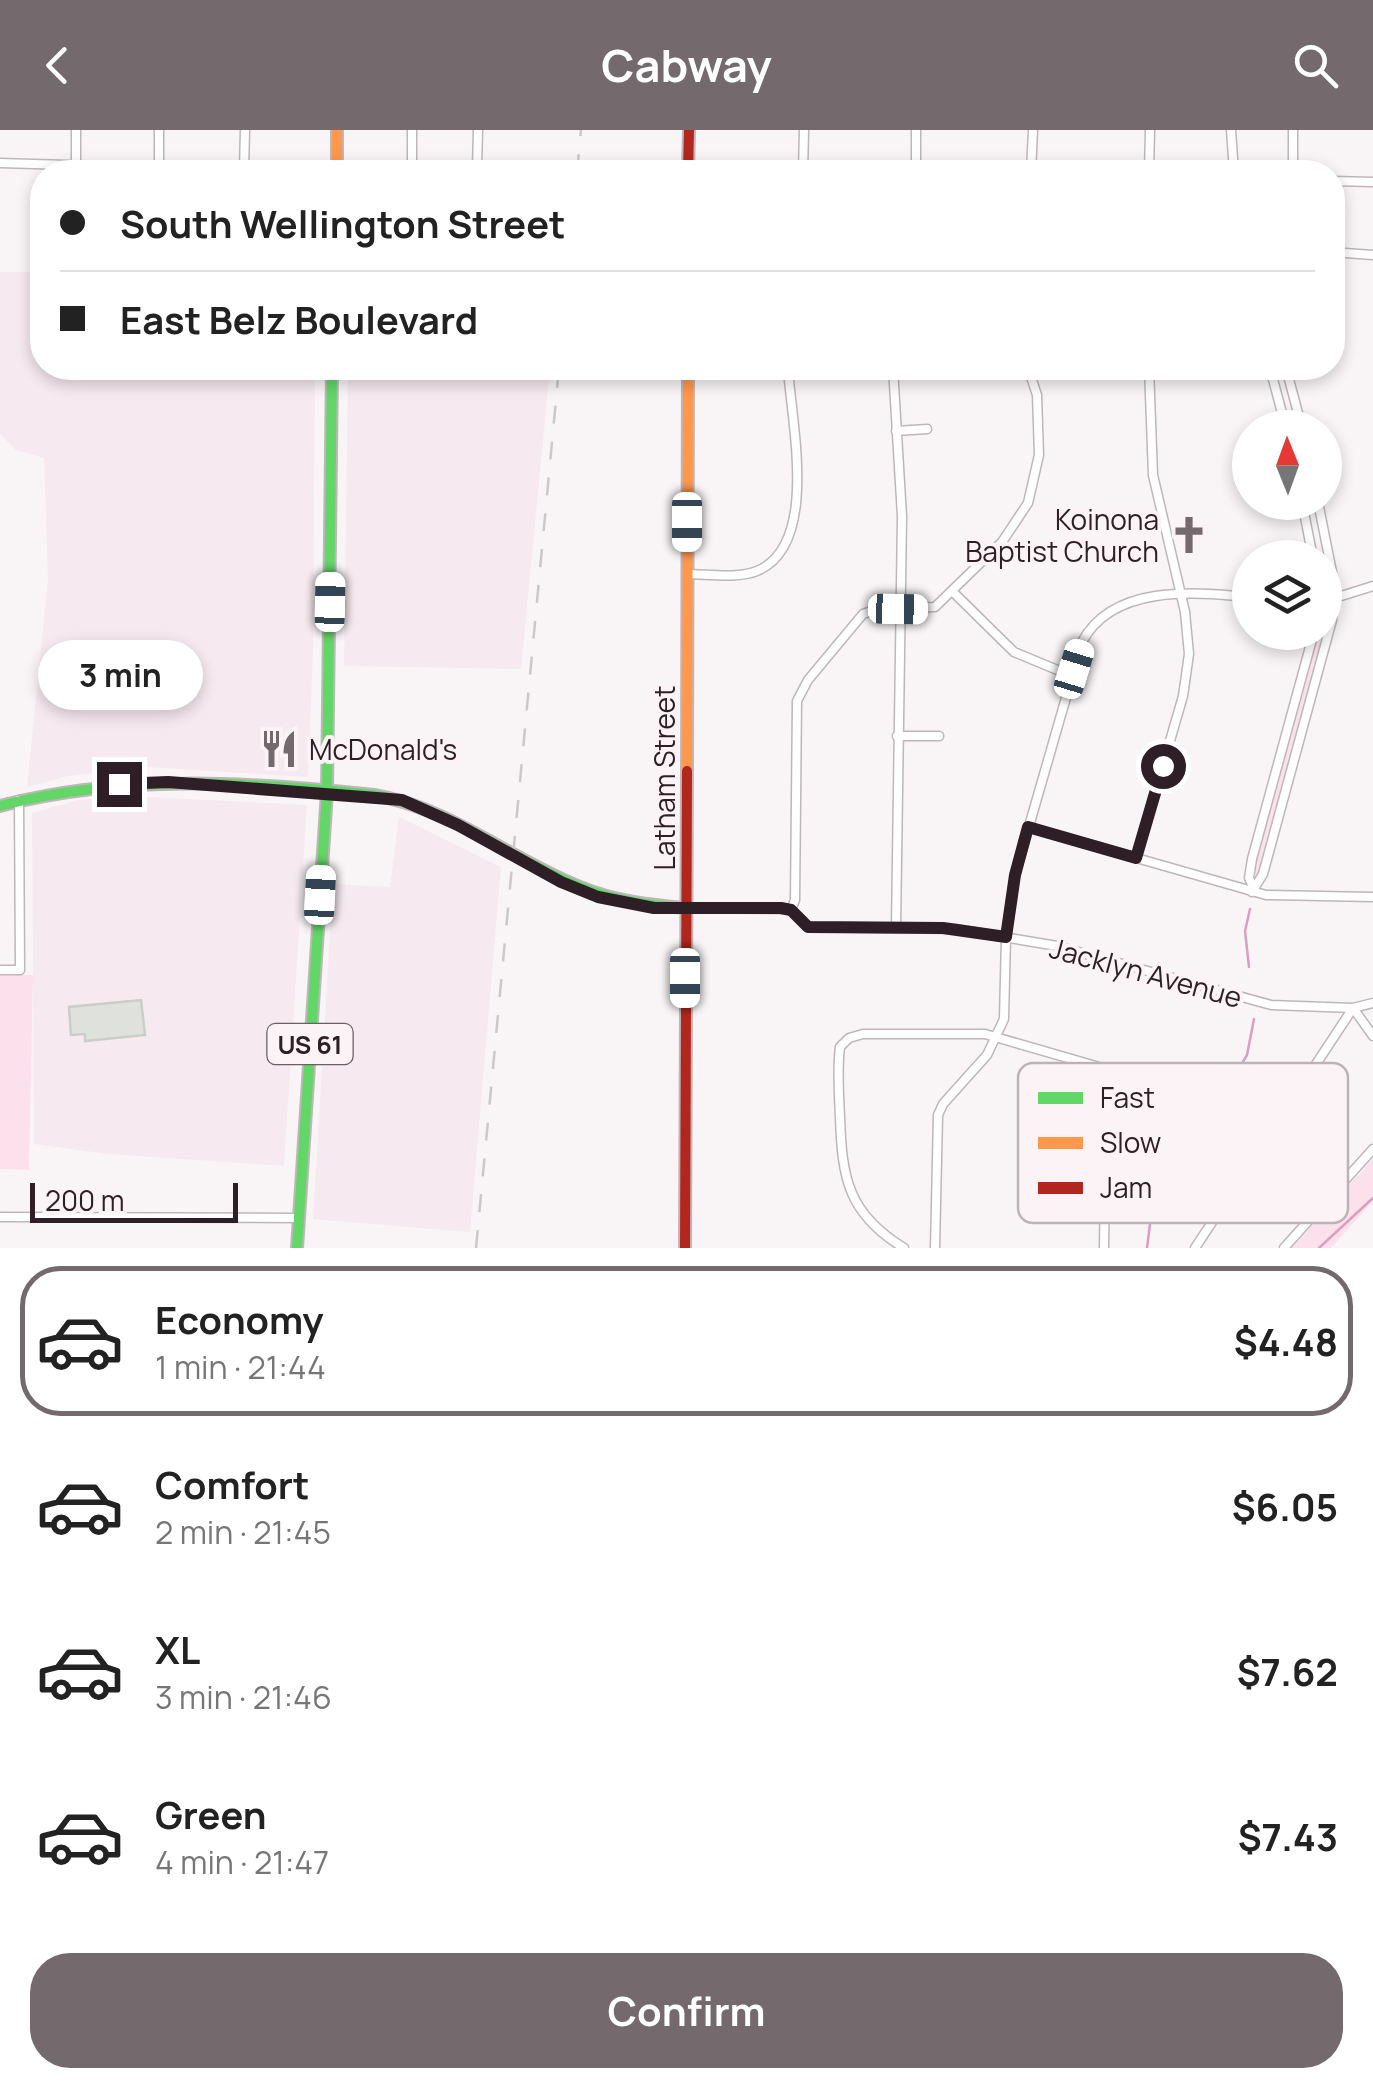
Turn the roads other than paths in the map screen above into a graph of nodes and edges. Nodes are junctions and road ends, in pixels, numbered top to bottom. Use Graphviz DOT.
graph roads {
  1 [pos="76,130"];
  2 [pos="160,130"];
  3 [pos="245,130"];
  4 [pos="338,130"];
  5 [pos="412,130"];
  6 [pos="478,130"];
  7 [pos="688,130"];
  8 [pos="804,130"];
  9 [pos="916,130"];
  10 [pos="1032,130"];
  11 [pos="1150,130"];
  12 [pos="1231,130"];
  13 [pos="1293,130"];
  14 [pos="76,160"];
  15 [pos="158,160"];
  16 [pos="244,160"];
  17 [pos="337,160"];
  18 [pos="412,160"];
  19 [pos="478,160"];
  20 [pos="688,160"];
  21 [pos="803,160"];
  22 [pos="916,160"];
  23 [pos="1031,160"];
  24 [pos="1149,160"];
  25 [pos="1233,160"];
  26 [pos="1293,160"];
  27 [pos="0,164"];
  28 [pos="30,164"];
  29 [pos="1345,181"];
  30 [pos="1373,182"];
  31 [pos="1345,253"];
  32 [pos="1373,255"];
  33 [pos="332,380"];
  34 [pos="688,380"];
  35 [pos="789,380"];
  36 [pos="894,380"];
  37 [pos="1033,380"];
  38 [pos="1150,380"];
  39 [pos="1273,380"];
  40 [pos="1289,380"];
  41 [pos="1281,410"];
  42 [pos="1297,410"];
  43 [pos="927,429"];
  44 [pos="896,431"];
  45 [pos="687,574"];
  46 [pos="1373,586"];
  47 [pos="953,592"];
  48 [pos="1180,593"];
  49 [pos="1232,596"];
  50 [pos="1342,596"];
  51 [pos="898,609"];
  52 [pos="1309,650"];
  53 [pos="1318,650"];
  54 [pos="1072,676"];
  55 [pos="897,736"];
  56 [pos="939,736"];
  57 [pos="327,792"];
  58 [pos="19,800"];
  59 [pos="0,806"];
  60 [pos="1028,827"];
  61 [pos="1136,858"];
  62 [pos="1252,889"];
  63 [pos="1373,898"];
  64 [pos="686,908"];
  65 [pos="791,910"];
  66 [pos="896,928"];
  67 [pos="1006,937"];
  68 [pos="0,970"];
  69 [pos="1373,1002"];
  70 [pos="1353,1008"];
  71 [pos="1373,1036"];
  72 [pos="995,1038"];
  73 [pos="1084,1063"];
  74 [pos="1316,1063"];
  75 [pos="1373,1149"];
  76 [pos="1348,1177"];
  77 [pos="0,1217"];
  78 [pos="299,1218"];
  79 [pos="1104,1223"];
  80 [pos="1211,1223"];
  81 [pos="1306,1223"];
  82 [pos="297,1248"];
  83 [pos="685,1248"];
  84 [pos="904,1248"];
  85 [pos="935,1248"];
  86 [pos="1104,1248"];
  87 [pos="1195,1248"];
  88 [pos="1284,1248"];
  1 -- 14 [label="street"];
  2 -- 15 [label="street"];
  3 -- 16 [label="street"];
  4 -- 17 [label="street"];
  5 -- 18 [label="street"];
  6 -- 19 [label="street"];
  7 -- 20 [label="street"];
  8 -- 21 [label="street"];
  9 -- 22 [label="street"];
  10 -- 23 [label="street"];
  11 -- 24 [label="street"];
  12 -- 25 [label="street"];
  13 -- 26 [label="street"];
  27 -- 28 [label="street"];
  29 -- 30 [label="street"];
  31 -- 32 [label="street"];
  33 -- 57 [label="street, US 61"];
  34 -- 45 [label="street, Latham Street"];
  35 -- 45 [label="street"];
  36 -- 44 [label="street"];
  37 -- 47 [label="street"];
  38 -- 48 [label="street"];
  39 -- 41 [label="street"];
  40 -- 42 [label="street"];
  43 -- 44 [label="street"];
  44 -- 51 [label="street"];
  45 -- 64 [label="street, Latham Street"];
  46 -- 50 [label="street"];
  47 -- 51 [label="street"];
  47 -- 54 [label="street"];
  48 -- 49 [label="street"];
  48 -- 54 [label="street"];
  48 -- 61 [label="street"];
  51 -- 55 [label="street"];
  51 -- 65 [label="street"];
  52 -- 62 [label="street"];
  53 -- 62 [label="street"];
  54 -- 60 [label="street"];
  55 -- 56 [label="street"];
  55 -- 66 [label="street"];
  57 -- 58 [label="street"];
  57 -- 64 [label="street"];
  57 -- 78 [label="street, US 61"];
  58 -- 59 [label="street"];
  58 -- 68 [label="street"];
  60 -- 61 [label="street"];
  60 -- 67 [label="street"];
  61 -- 62 [label="street"];
  62 -- 63 [label="street"];
  64 -- 65 [label="street, Jacklyn Avenue"];
  64 -- 83 [label="street, Latham Street"];
  65 -- 66 [label="street, Jacklyn Avenue"];
  66 -- 67 [label="street, Jacklyn Avenue"];
  67 -- 70 [label="street, Jacklyn Avenue"];
  67 -- 72 [label="street"];
  69 -- 70 [label="street, Jacklyn Avenue"];
  70 -- 71 [label="street"];
  70 -- 74 [label="street"];
  72 -- 73 [label="street"];
  72 -- 84 [label="street"];
  72 -- 85 [label="street"];
  75 -- 76 [label="street"];
  77 -- 78 [label="street"];
  78 -- 82 [label="street, US 61"];
  79 -- 86 [label="street"];
  80 -- 87 [label="street"];
  81 -- 88 [label="street"];
}
